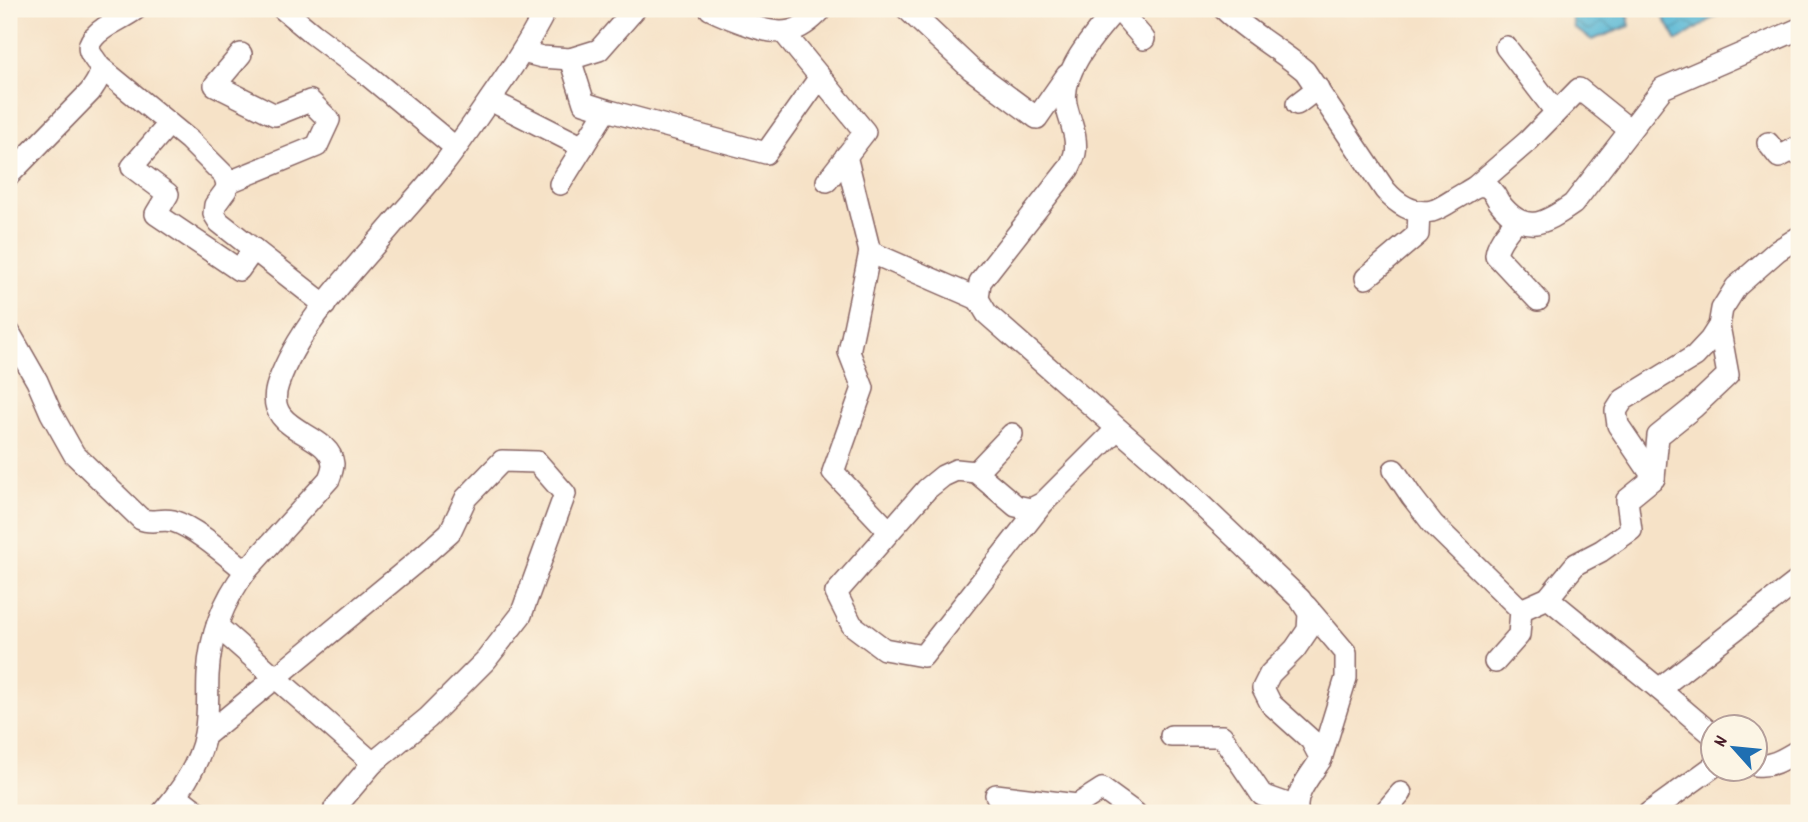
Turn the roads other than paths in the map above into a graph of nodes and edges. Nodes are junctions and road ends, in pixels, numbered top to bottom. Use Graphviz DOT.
graph roads {
  1 [pos="136,9"];
  2 [pos="283,9"];
  3 [pos="546,9"];
  4 [pos="635,9"];
  5 [pos="710,9"];
  6 [pos="822,9"];
  7 [pos="907,9"];
  8 [pos="1117,9"];
  9 [pos="1224,9"];
  10 [pos="1799,29"];
  11 [pos="784,33"];
  12 [pos="1144,38"];
  13 [pos="1506,47"];
  14 [pos="523,52"];
  15 [pos="242,54"];
  16 [pos="570,58"];
  17 [pos="100,67"];
  18 [pos="1072,68"];
  19 [pos="820,76"];
  20 [pos="1318,88"];
  21 [pos="490,100"];
  22 [pos="1297,104"];
  23 [pos="606,110"];
  24 [pos="1556,112"];
  25 [pos="169,124"];
  26 [pos="1630,130"];
  27 [pos="1768,143"];
  28 [pos="583,147"];
  29 [pos="456,148"];
  30 [pos="1799,155"];
  31 [pos="846,156"];
  32 [pos="9,175"];
  33 [pos="827,181"];
  34 [pos="227,183"];
  35 [pos="560,184"];
  36 [pos="1476,186"];
  37 [pos="1419,212"];
  38 [pos="1517,220"];
  39 [pos="1799,237"];
  40 [pos="254,249"];
  41 [pos="870,252"];
  42 [pos="1366,278"];
  43 [pos="978,299"];
  44 [pos="1538,300"];
  45 [pos="325,305"];
  46 [pos="1719,326"];
  47 [pos="9,332"];
  48 [pos="1117,429"];
  49 [pos="1012,435"];
  50 [pos="1394,470"];
  51 [pos="976,472"];
  52 [pos="1654,478"];
  53 [pos="1043,503"];
  54 [pos="889,531"];
  55 [pos="246,571"];
  56 [pos="1799,580"];
  57 [pos="1548,598"];
  58 [pos="1300,599"];
  59 [pos="1521,610"];
  60 [pos="217,626"];
  61 [pos="1495,662"];
  62 [pos="276,678"];
  63 [pos="1659,689"];
  64 [pos="1700,725"];
  65 [pos="205,736"];
  66 [pos="1171,736"];
  67 [pos="1799,750"];
  68 [pos="1321,759"];
  69 [pos="373,764"];
  70 [pos="1770,765"];
  71 [pos="1700,776"];
  72 [pos="1401,793"];
  73 [pos="996,795"];
  74 [pos="177,796"];
  75 [pos="1297,810"];
  76 [pos="162,813"];
  77 [pos="199,813"];
  78 [pos="337,813"];
  79 [pos="1135,813"];
  80 [pos="1384,813"];
  81 [pos="1649,813"];
  1 -- 17 [label="street"];
  2 -- 29 [label="street"];
  3 -- 14 [label="street"];
  4 -- 16 [label="street"];
  5 -- 11 [label="street"];
  6 -- 11 [label="street"];
  7 -- 18 [label="street"];
  8 -- 12 [label="street"];
  8 -- 18 [label="street"];
  9 -- 20 [label="street"];
  10 -- 26 [label="street"];
  11 -- 19 [label="street"];
  13 -- 24 [label="street"];
  14 -- 16 [label="street"];
  14 -- 21 [label="street"];
  15 -- 34 [label="street"];
  16 -- 23 [label="street"];
  17 -- 25 [label="street"];
  17 -- 32 [label="street"];
  18 -- 43 [label="street"];
  19 -- 23 [label="street"];
  19 -- 31 [label="street"];
  20 -- 22 [label="street"];
  20 -- 37 [label="street"];
  21 -- 28 [label="street"];
  21 -- 29 [label="street"];
  23 -- 28 [label="street"];
  24 -- 26 [label="street"];
  24 -- 36 [label="street"];
  25 -- 34 [label="street"];
  25 -- 40 [label="street"];
  26 -- 38 [label="street"];
  27 -- 30 [label="street"];
  28 -- 35 [label="street"];
  29 -- 45 [label="street"];
  31 -- 33 [label="street"];
  31 -- 41 [label="street"];
  34 -- 40 [label="street"];
  36 -- 37 [label="street"];
  36 -- 38 [label="street"];
  37 -- 42 [label="street"];
  38 -- 44 [label="street"];
  39 -- 46 [label="street"];
  40 -- 45 [label="street"];
  41 -- 43 [label="street"];
  41 -- 54 [label="street"];
  43 -- 48 [label="street"];
  45 -- 55 [label="street"];
  46 -- 52 [label="street"];
  46 -- 52 [label="street"];
  47 -- 55 [label="street"];
  48 -- 53 [label="street"];
  48 -- 58 [label="street"];
  49 -- 51 [label="street"];
  50 -- 59 [label="street"];
  51 -- 53 [label="street"];
  51 -- 54 [label="street"];
  52 -- 57 [label="street"];
  53 -- 54 [label="street"];
  55 -- 60 [label="street"];
  56 -- 63 [label="street"];
  57 -- 59 [label="street"];
  57 -- 63 [label="street"];
  58 -- 68 [label="street"];
  58 -- 68 [label="street"];
  59 -- 61 [label="street"];
  60 -- 62 [label="street"];
  60 -- 65 [label="street"];
  62 -- 65 [label="street"];
  62 -- 69 [label="street"];
  62 -- 69 [label="street"];
  63 -- 64 [label="street"];
  65 -- 74 [label="street"];
  66 -- 75 [label="street"];
  67 -- 70 [label="street"];
  68 -- 75 [label="street"];
  69 -- 78 [label="street"];
  71 -- 81 [label="street"];
  72 -- 80 [label="street"];
  73 -- 79 [label="street"];
  74 -- 76 [label="street"];
  74 -- 77 [label="street"];
}
